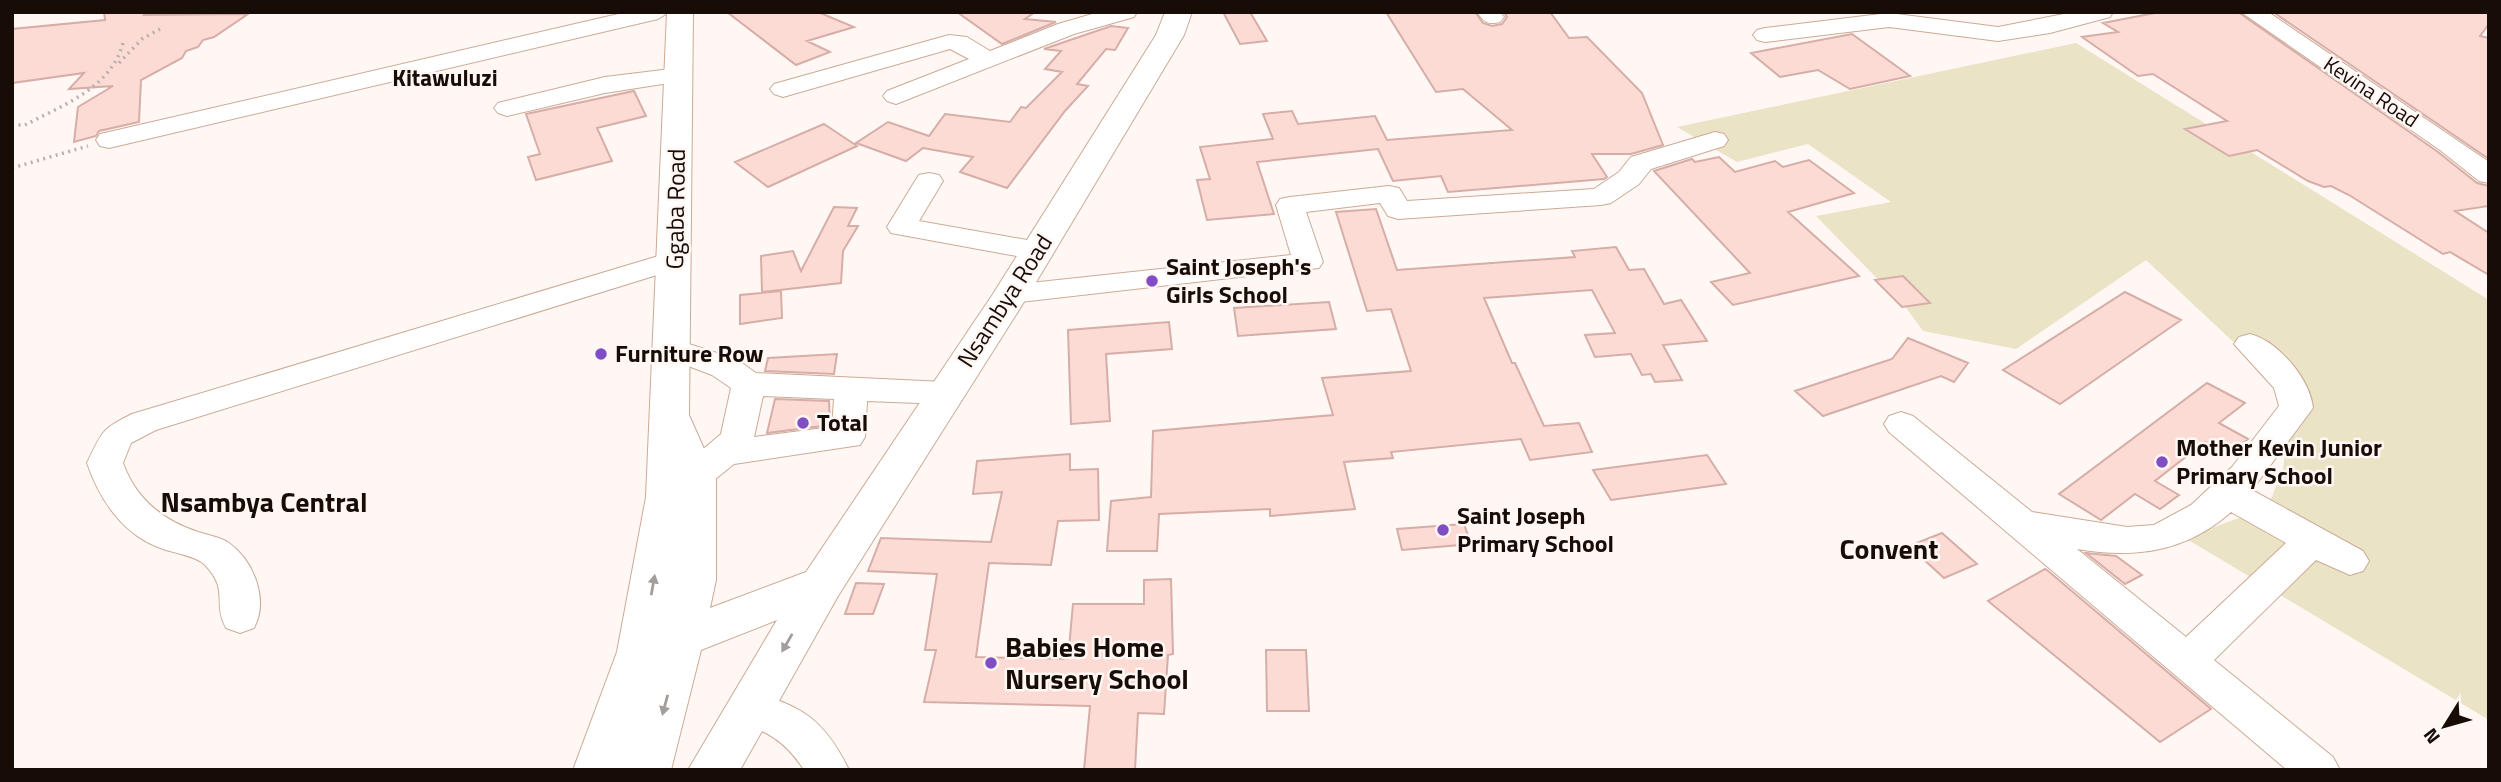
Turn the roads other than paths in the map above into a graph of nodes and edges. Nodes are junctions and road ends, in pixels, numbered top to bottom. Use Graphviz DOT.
graph roads {
  1 [pos="657,12"];
  2 [pos="681,12"];
  3 [pos="1066,12"];
  4 [pos="1126,12"];
  5 [pos="1179,12"];
  6 [pos="2102,12"];
  7 [pos="2252,12"];
  8 [pos="1031,30"];
  9 [pos="1765,35"];
  10 [pos="988,60"];
  11 [pos="679,75"];
  12 [pos="783,89"];
  13 [pos="896,96"];
  14 [pos="507,108"];
  15 [pos="109,139"];
  16 [pos="1715,140"];
  17 [pos="2489,175"];
  18 [pos="929,181"];
  19 [pos="1038,251"];
  20 [pos="675,260"];
  21 [pos="1011,295"];
  22 [pos="2250,344"];
  23 [pos="673,349"];
  24 [pos="748,384"];
  25 [pos="851,389"];
  26 [pos="944,393"];
  27 [pos="668,407"];
  28 [pos="1901,424"];
  29 [pos="711,464"];
  30 [pos="2227,493"];
  31 [pos="2018,524"];
  32 [pos="2312,541"];
  33 [pos="2350,561"];
  34 [pos="822,584"];
  35 [pos="240,617"];
  36 [pos="661,646"];
  37 [pos="2186,662"];
  38 [pos="749,708"];
  39 [pos="598,770"];
  40 [pos="646,770"];
  41 [pos="713,770"];
  42 [pos="827,770"];
  43 [pos="2318,770"];
  1 -- 15 [label="street"];
  2 -- 11 [label="main road, Ggaba Road"];
  3 -- 8 [label="street"];
  4 -- 10 [label="street"];
  5 -- 19 [label="main road, Nsambya Road"];
  6 -- 9 [label="street"];
  7 -- 17 [label="street, Kevina Road"];
  10 -- 12 [label="street"];
  10 -- 13 [label="street"];
  11 -- 14 [label="street"];
  11 -- 20 [label="main road, Ggaba Road"];
  16 -- 21 [label="street"];
  18 -- 19 [label="street"];
  19 -- 21 [label="main road, Nsambya Road"];
  20 -- 23 [label="main road, Ggaba Road"];
  20 -- 35 [label="street"];
  21 -- 26 [label="main road, Nsambya Road"];
  22 -- 30 [label="street"];
  23 -- 24 [label="street"];
  23 -- 27 [label="main road, Ggaba Road"];
  24 -- 25 [label="street"];
  24 -- 29 [label="street"];
  25 -- 26 [label="street"];
  25 -- 29 [label="street"];
  26 -- 34 [label="main road, Nsambya Road"];
  27 -- 29 [label="main road, Ggaba Road"];
  36 -- 27 [label="main road, Ggaba Road, one-way"];
  28 -- 31 [label="street"];
  29 -- 36 [label="main road, Ggaba Road"];
  30 -- 31 [label="street"];
  30 -- 32 [label="street"];
  31 -- 37 [label="street"];
  32 -- 33 [label="street"];
  32 -- 37 [label="street"];
  34 -- 36 [label="main road"];
  34 -- 38 [label="main road, Nsambya Road, one-way"];
  36 -- 39 [label="main road"];
  36 -- 40 [label="main road, one-way"];
  37 -- 43 [label="street"];
  38 -- 41 [label="main road, Nsambya Road"];
  38 -- 42 [label="street"];
}
